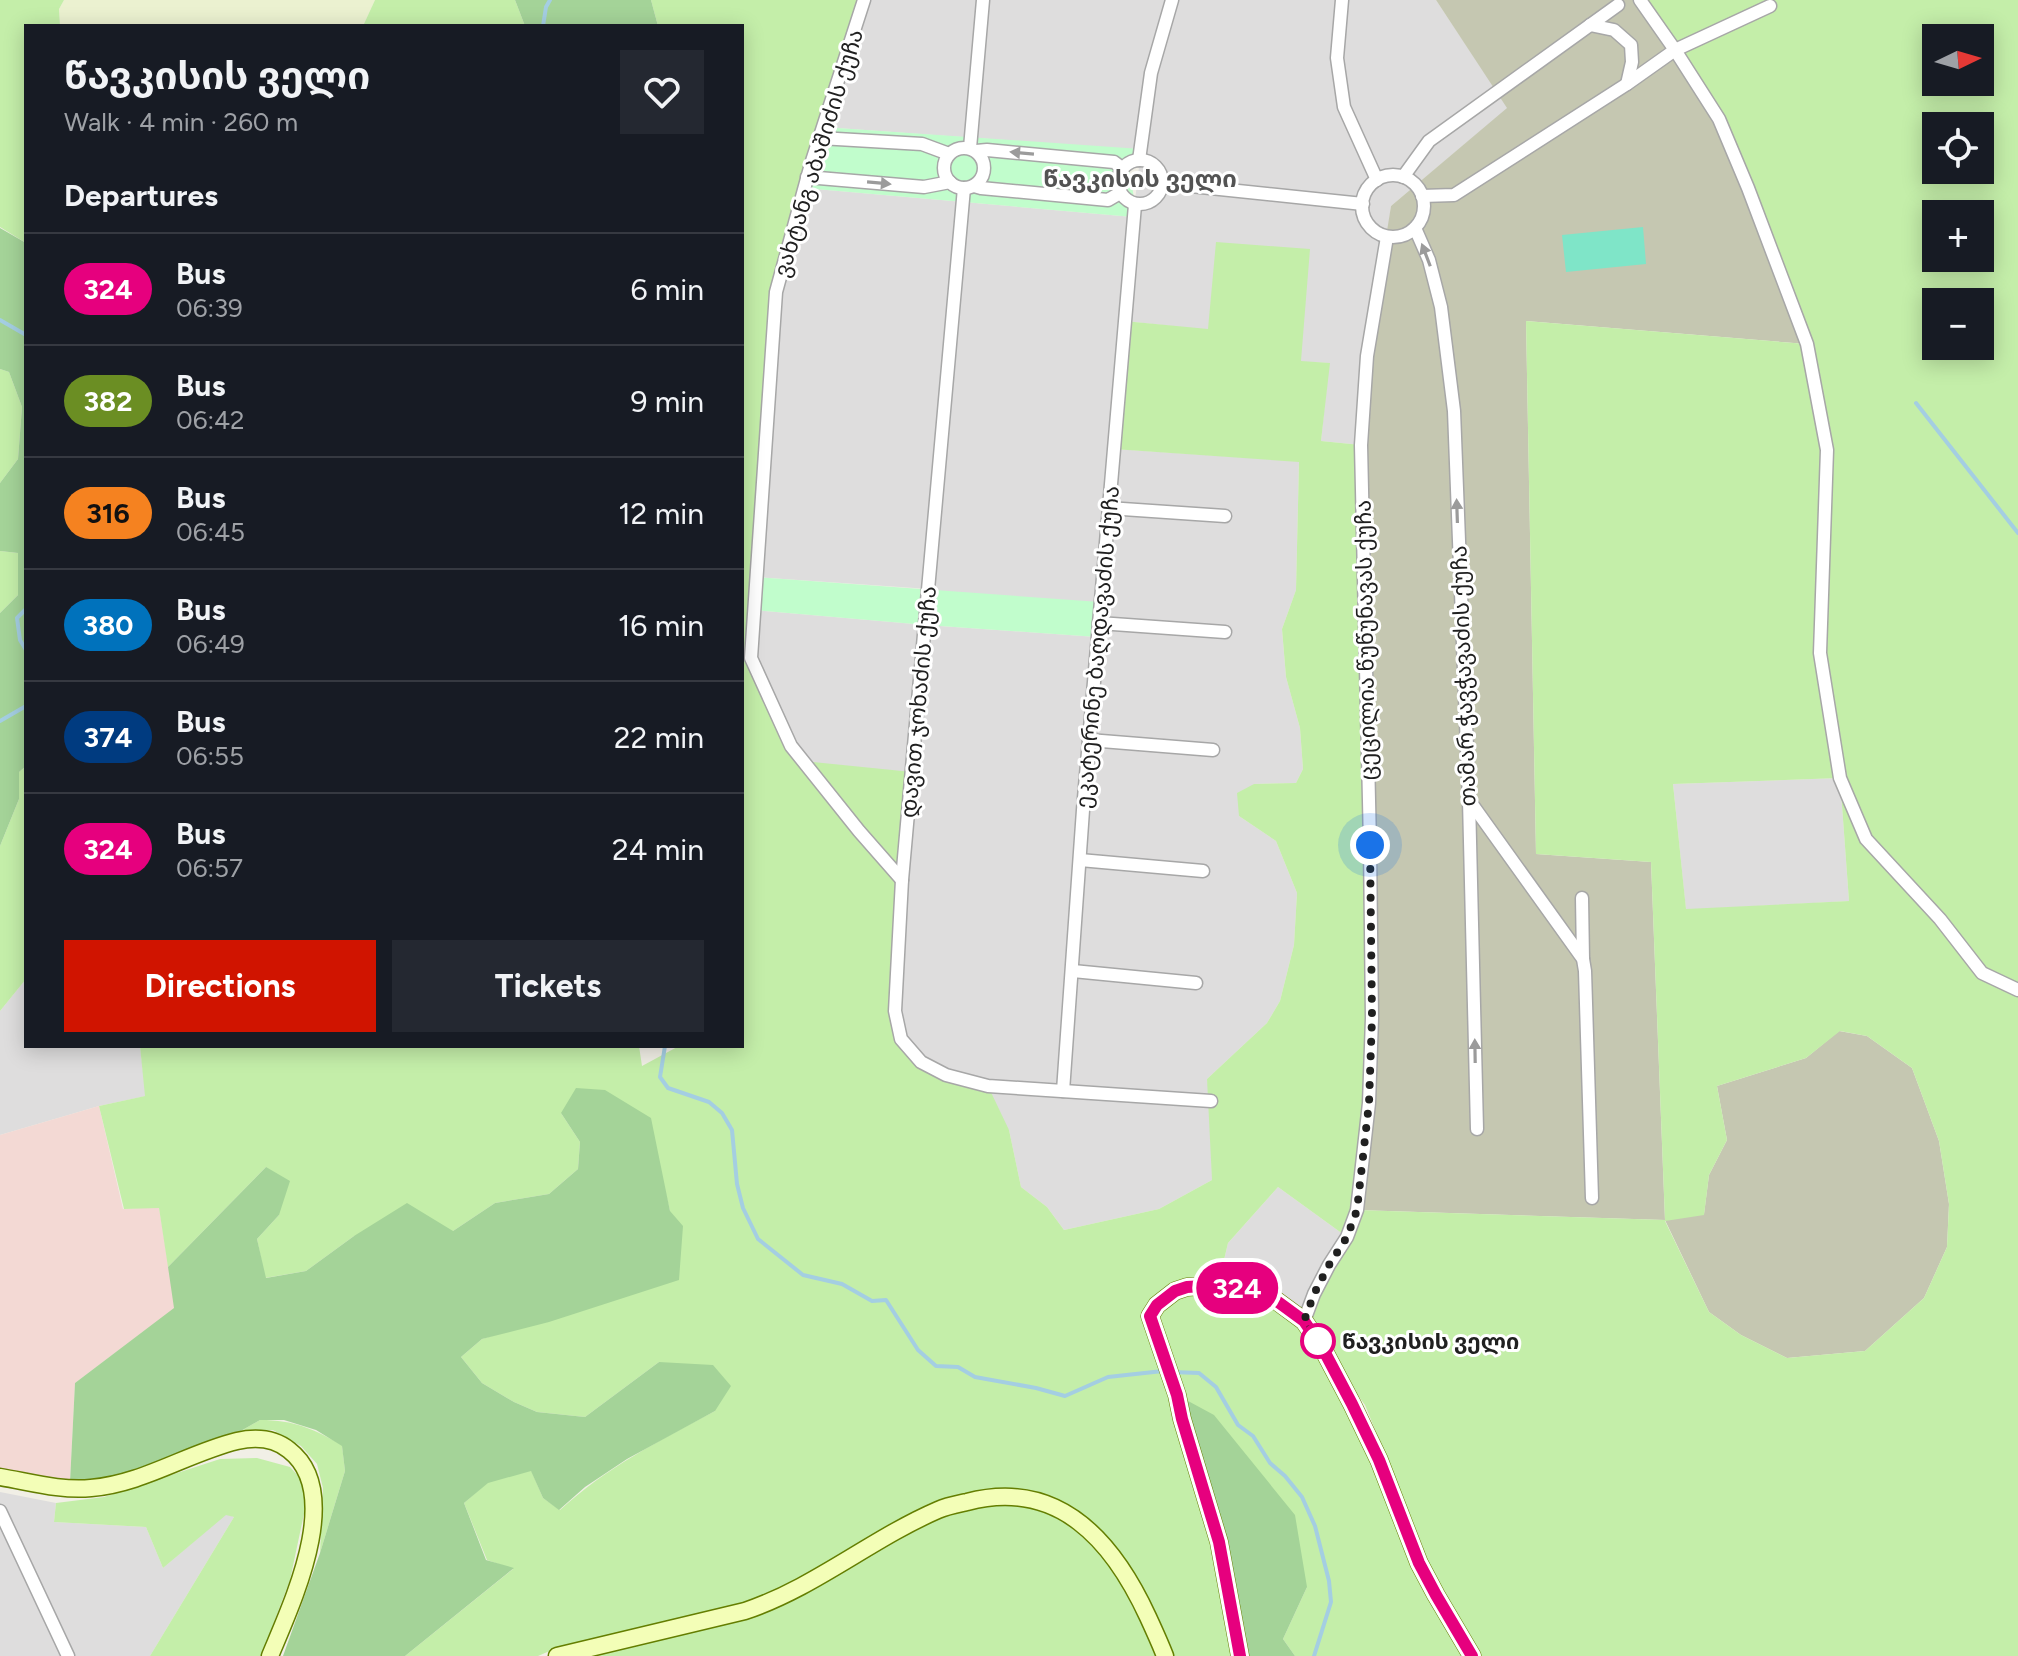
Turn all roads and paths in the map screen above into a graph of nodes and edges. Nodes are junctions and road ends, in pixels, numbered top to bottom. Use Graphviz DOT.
graph roads {
  1 [pos="864,0"];
  2 [pos="983,0"];
  3 [pos="1172,0"];
  4 [pos="1342,0"];
  5 [pos="1640,0"];
  6 [pos="1618,5"];
  7 [pos="1770,6"];
  8 [pos="1590,25"];
  9 [pos="1675,50"];
  10 [pos="1627,84"];
  11 [pos="820,138"];
  12 [pos="973,150"];
  13 [pos="949,154"];
  14 [pos="1139,160"];
  15 [pos="1122,168"];
  16 [pos="807,177"];
  17 [pos="1403,177"];
  18 [pos="1377,180"];
  19 [pos="950,182"];
  20 [pos="1162,183"];
  21 [pos="969,187"];
  22 [pos="1120,193"];
  23 [pos="1422,196"];
  24 [pos="1363,204"];
  25 [pos="1135,205"];
  26 [pos="1415,228"];
  27 [pos="1387,237"];
  28 [pos="1108,508"];
  29 [pos="1225,516"];
  30 [pos="1099,623"];
  31 [pos="1225,632"];
  32 [pos="1089,740"];
  33 [pos="1213,750"];
  34 [pos="1469,800"];
  35 [pos="1080,860"];
  36 [pos="1203,871"];
  37 [pos="902,880"];
  38 [pos="1582,898"];
  39 [pos="1583,959"];
  40 [pos="1073,971"];
  41 [pos="1196,983"];
  42 [pos="2018,990"];
  43 [pos="1063,1091"];
  44 [pos="1211,1101"];
  45 [pos="1477,1129"];
  46 [pos="1592,1198"];
  47 [pos="1304,1321"];
  48 [pos="0,1477"];
  49 [pos="0,1511"];
  50 [pos="68,1656"];
  51 [pos="270,1656"];
  52 [pos="557,1656"];
  53 [pos="1165,1656"];
  54 [pos="1240,1656"];
  55 [pos="1472,1656"];
  1 -- 11 [label="street, ვახტანგ აბაშიძის ქუჩა"];
  2 -- 12 [label="street"];
  3 -- 14 [label="street"];
  4 -- 18 [label="street"];
  5 -- 9 [label="street"];
  6 -- 8 [label="street"];
  7 -- 9 [label="street"];
  8 -- 10 [label="street"];
  8 -- 17 [label="street"];
  9 -- 10 [label="street"];
  9 -- 42 [label="street"];
  10 -- 23 [label="street"];
  11 -- 13 [label="street"];
  11 -- 16 [label="street, ვახტანგ აბაშიძის ქუჩა"];
  12 -- 13 [label="street"];
  15 -- 12 [label="street, one-way"];
  12 -- 21 [label="street"];
  13 -- 19 [label="street"];
  14 -- 15 [label="street"];
  14 -- 20 [label="street"];
  15 -- 22 [label="street"];
  16 -- 19 [label="street, one-way"];
  16 -- 37 [label="street, ვახტანგ აბაშიძის ქუჩა"];
  17 -- 18 [label="street"];
  17 -- 23 [label="street"];
  18 -- 24 [label="street"];
  19 -- 21 [label="street"];
  20 -- 24 [label="street"];
  20 -- 25 [label="street"];
  21 -- 22 [label="street"];
  21 -- 37 [label="street, დავით ჯოხაძის ქუჩა"];
  22 -- 25 [label="street"];
  23 -- 26 [label="street"];
  24 -- 27 [label="street"];
  25 -- 28 [label="street, ეკატერინე ბაღდავაძის ქუჩა"];
  26 -- 27 [label="street"];
  34 -- 26 [label="street, თამარ ჭავჭავაძის ქუჩა, one-way"];
  27 -- 47 [label="street, ცეცილია წუწუნავას ქუჩა"];
  28 -- 29 [label="street"];
  28 -- 30 [label="street, ეკატერინე ბაღდავაძის ქუჩა"];
  30 -- 31 [label="street"];
  30 -- 32 [label="street, ეკატერინე ბაღდავაძის ქუჩა"];
  32 -- 33 [label="street"];
  32 -- 35 [label="street, ეკატერინე ბაღდავაძის ქუჩა"];
  34 -- 39 [label="street"];
  45 -- 34 [label="street, თამარ ჭავჭავაძის ქუჩა, one-way"];
  35 -- 36 [label="street"];
  35 -- 40 [label="street, ეკატერინე ბაღდავაძის ქუჩა"];
  37 -- 43 [label="street, დავით ჯოხაძის ქუჩა"];
  38 -- 39 [label="street"];
  39 -- 46 [label="street"];
  40 -- 41 [label="street"];
  40 -- 43 [label="street, ეკატერინე ბაღდავაძის ქუჩა"];
  43 -- 44 [label="street, დავით ჯოხაძის ქუჩა"];
  47 -- 54 [label="main road"];
  47 -- 55 [label="main road"];
  48 -- 51 [label="main road"];
  49 -- 50 [label="street"];
  52 -- 53 [label="main road"];
}
